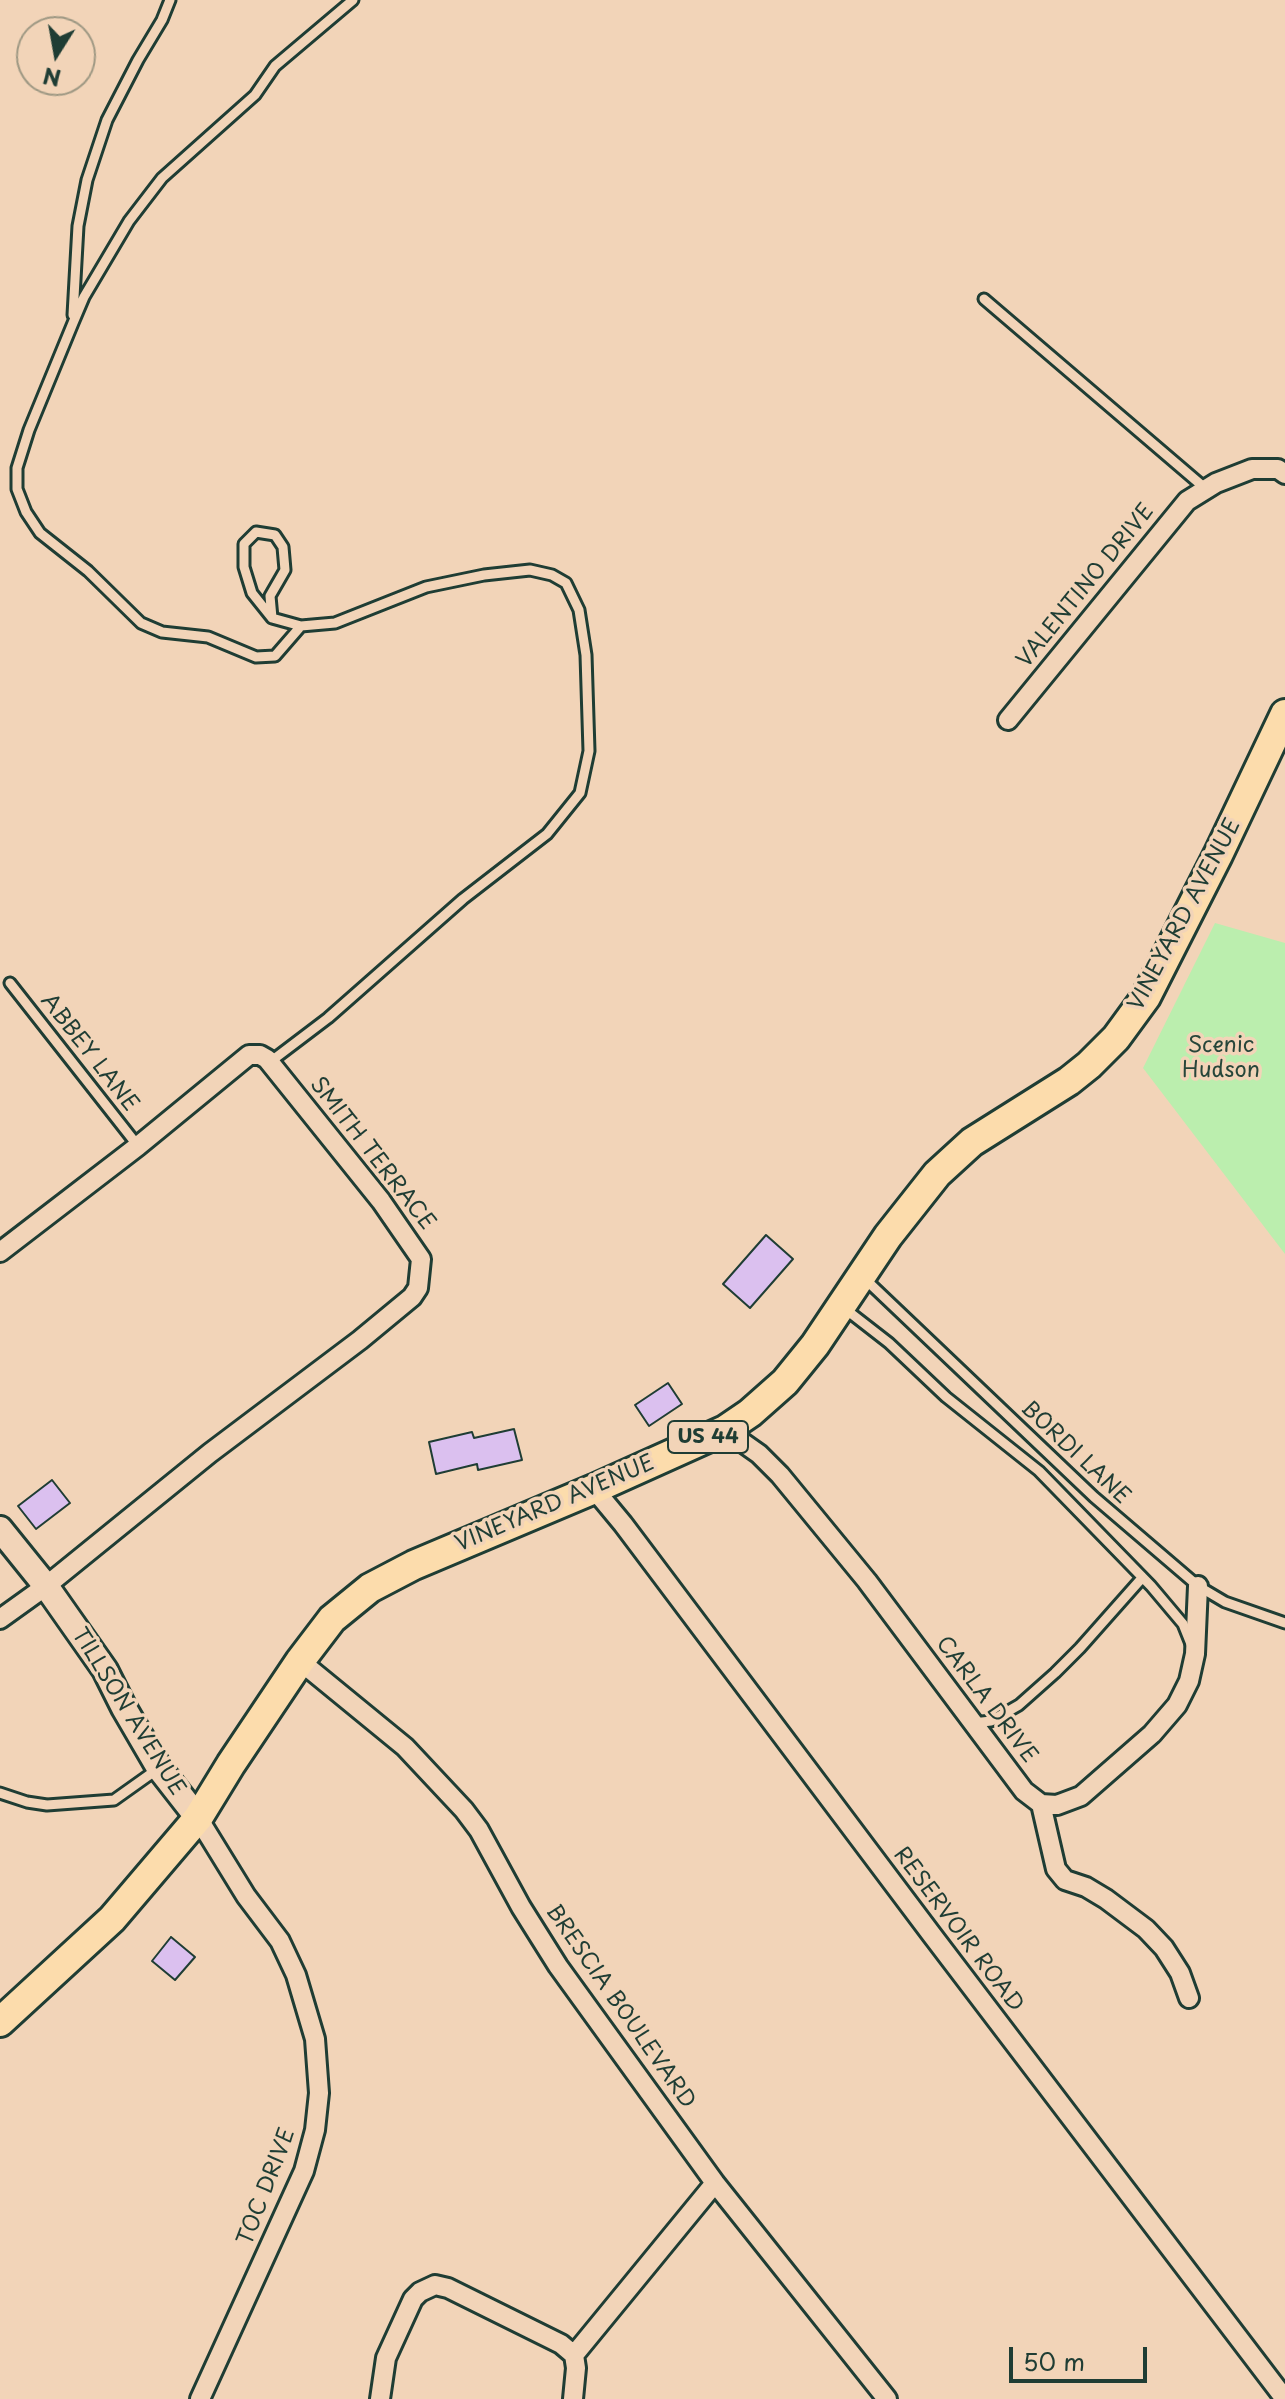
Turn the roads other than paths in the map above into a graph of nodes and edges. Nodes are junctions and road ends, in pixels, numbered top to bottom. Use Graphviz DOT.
graph roads {
  1 [pos="170,0"];
  2 [pos="353,0"];
  3 [pos="984,299"];
  4 [pos="73,323"];
  5 [pos="1285,474"];
  6 [pos="1206,489"];
  7 [pos="272,618"];
  8 [pos="301,626"];
  9 [pos="1285,714"];
  10 [pos="1008,720"];
  11 [pos="10,983"];
  12 [pos="270,1062"];
  13 [pos="138,1146"];
  14 [pos="0,1252"];
  15 [pos="862,1276"];
  16 [pos="841,1306"];
  17 [pos="725,1430"];
  18 [pos="594,1489"];
  19 [pos="0,1529"];
  20 [pos="1142,1578"];
  21 [pos="46,1586"];
  22 [pos="1198,1586"];
  23 [pos="0,1619"];
  24 [pos="1285,1623"];
  25 [pos="1195,1654"];
  26 [pos="300,1661"];
  27 [pos="973,1723"];
  28 [pos="159,1768"];
  29 [pos="0,1793"];
  30 [pos="1041,1804"];
  31 [pos="198,1818"];
  32 [pos="1189,1998"];
  33 [pos="0,2022"];
  34 [pos="715,2183"];
  35 [pos="574,2355"];
  36 [pos="200,2399"];
  37 [pos="380,2399"];
  38 [pos="573,2399"];
  39 [pos="887,2399"];
  40 [pos="1285,2399"];
  1 -- 4 [label="lane"];
  2 -- 4 [label="lane"];
  3 -- 6 [label="lane"];
  4 -- 8 [label="lane"];
  5 -- 6 [label="street, VALENTINO DRIVE"];
  6 -- 10 [label="street, VALENTINO DRIVE"];
  7 -- 7 [label="lane"];
  7 -- 8 [label="lane"];
  8 -- 12 [label="lane"];
  9 -- 15 [label="main road, VINEYARD AVENUE / US 44"];
  11 -- 13 [label="lane, ABBEY LANE"];
  12 -- 13 [label="street"];
  12 -- 21 [label="street, SMITH TERRACE"];
  13 -- 14 [label="street"];
  15 -- 16 [label="main road, VINEYARD AVENUE / US 44"];
  15 -- 22 [label="lane, BORDI LANE"];
  16 -- 17 [label="main road, VINEYARD AVENUE / US 44"];
  16 -- 20 [label="lane"];
  17 -- 18 [label="main road, VINEYARD AVENUE / US 44"];
  17 -- 27 [label="street, CARLA DRIVE"];
  18 -- 26 [label="main road, VINEYARD AVENUE / US 44"];
  18 -- 40 [label="street, RESERVOIR ROAD"];
  19 -- 21 [label="street, TILLSON AVENUE"];
  20 -- 25 [label="lane"];
  20 -- 27 [label="lane"];
  21 -- 23 [label="street"];
  21 -- 28 [label="street, TILLSON AVENUE"];
  22 -- 24 [label="lane, BORDI LANE"];
  22 -- 25 [label="street"];
  25 -- 30 [label="street"];
  26 -- 31 [label="main road, VINEYARD AVENUE / US 44"];
  26 -- 34 [label="street, BRESCIA BOULEVARD"];
  27 -- 30 [label="street, CARLA DRIVE"];
  28 -- 29 [label="lane"];
  28 -- 31 [label="street, TILLSON AVENUE"];
  30 -- 32 [label="street"];
  31 -- 33 [label="main road, VINEYARD AVENUE / US 44"];
  31 -- 36 [label="street, TOC DRIVE"];
  34 -- 35 [label="street"];
  34 -- 39 [label="street, BRESCIA BOULEVARD"];
  35 -- 37 [label="street"];
  35 -- 38 [label="street"];
}
